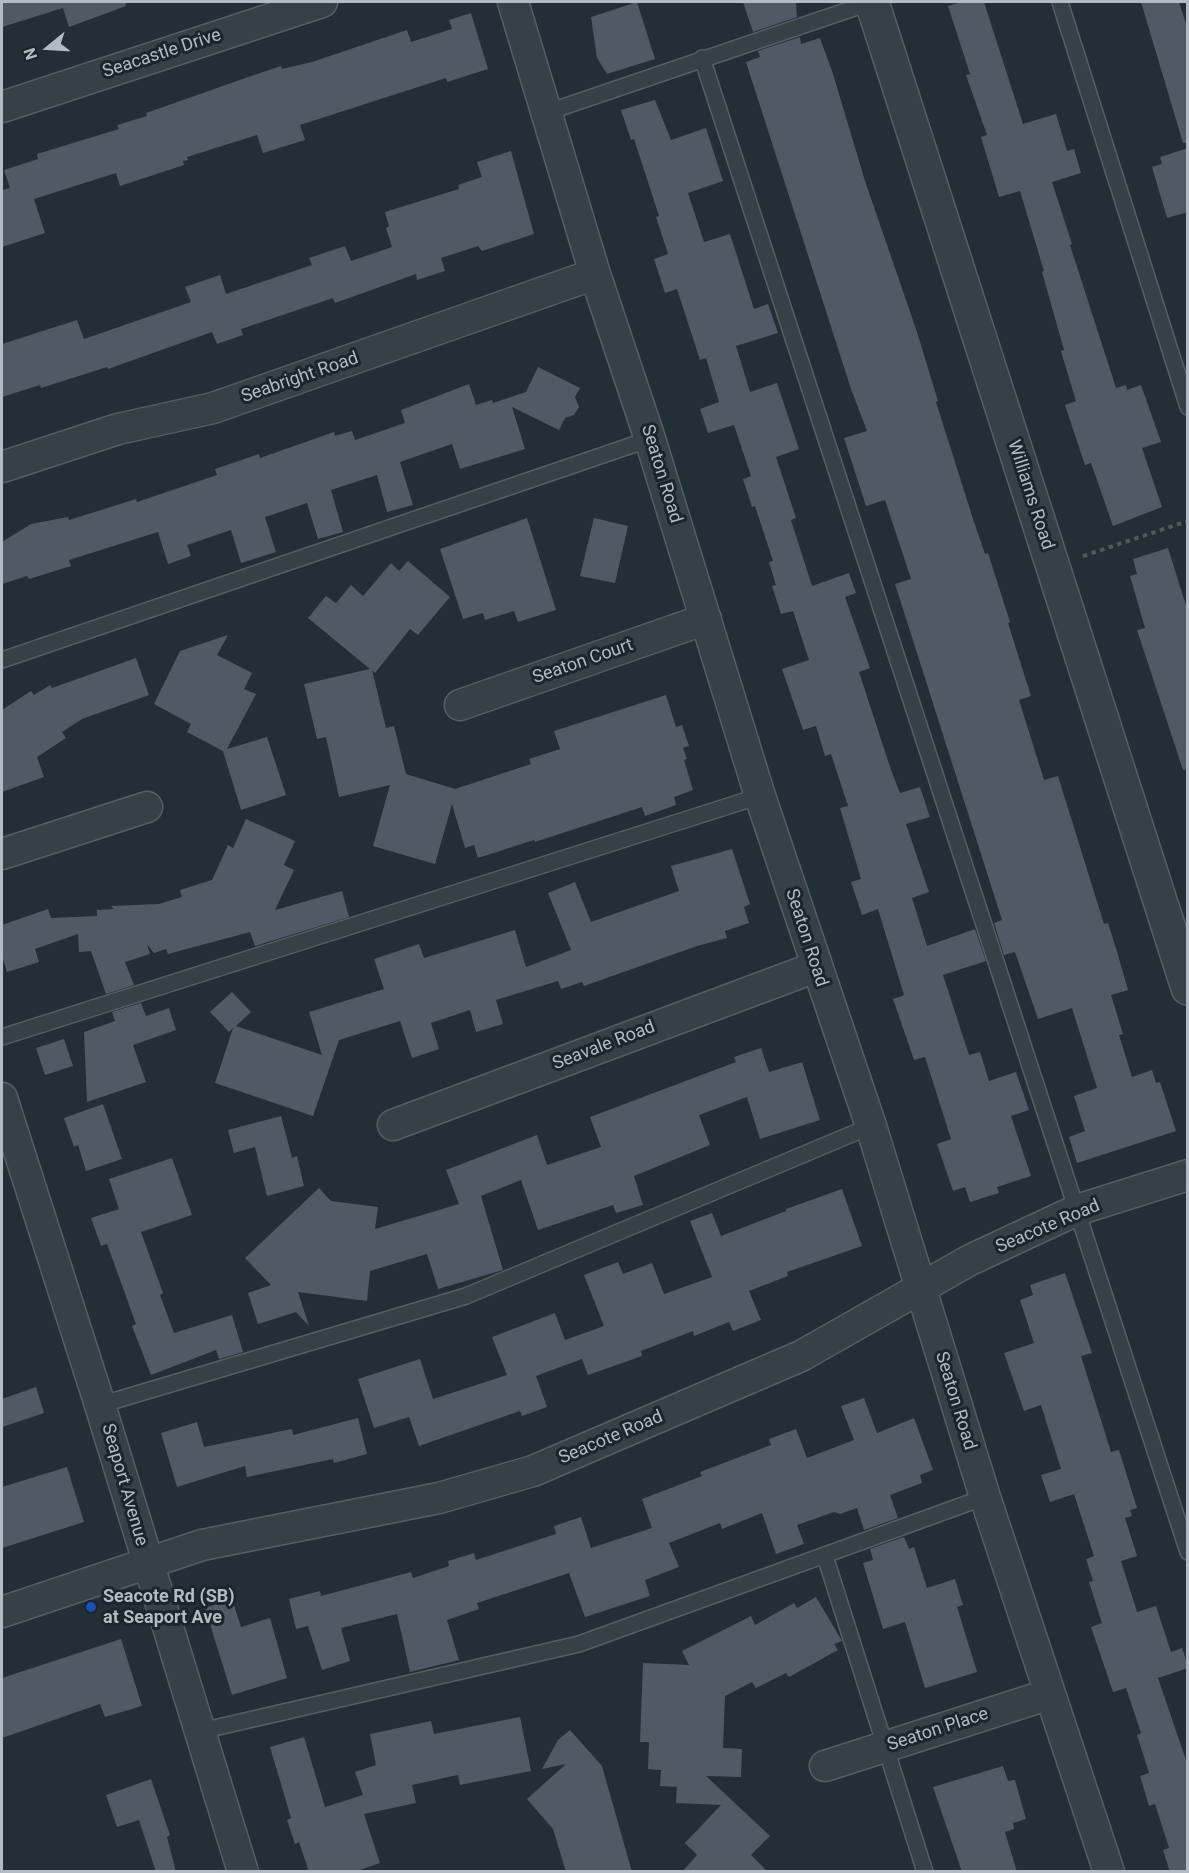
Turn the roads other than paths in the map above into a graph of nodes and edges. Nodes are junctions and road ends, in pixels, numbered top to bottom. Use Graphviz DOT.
graph roads {
  1 [pos="322,2"];
  2 [pos="513,2"];
  3 [pos="872,2"];
  4 [pos="1060,2"];
  5 [pos="702,58"];
  6 [pos="2,107"];
  7 [pos="548,112"];
  8 [pos="595,274"];
  9 [pos="1188,407"];
  10 [pos="650,439"];
  11 [pos="2,467"];
  12 [pos="706,619"];
  13 [pos="2,660"];
  14 [pos="460,705"];
  15 [pos="760,796"];
  16 [pos="147,807"];
  17 [pos="2,854"];
  18 [pos="816,967"];
  19 [pos="1188,988"];
  20 [pos="2,1037"];
  21 [pos="2,1098"];
  22 [pos="393,1125"];
  23 [pos="871,1126"];
  24 [pos="1188,1175"];
  25 [pos="1077,1210"];
  26 [pos="922,1289"];
  27 [pos="100,1405"];
  28 [pos="985,1497"];
  29 [pos="1188,1552"];
  30 [pos="825,1556"];
  31 [pos="147,1562"];
  32 [pos="2,1612"];
  33 [pos="1050,1694"];
  34 [pos="201,1731"];
  35 [pos="886,1746"];
  36 [pos="825,1766"];
  37 [pos="243,1872"];
  38 [pos="925,1872"];
  39 [pos="1109,1872"];
  1 -- 6 [label="street, Seacastle Drive"];
  2 -- 7 [label="street, Seaton Road"];
  3 -- 5 [label="lane"];
  3 -- 19 [label="street, Williams Road"];
  4 -- 9 [label="lane"];
  5 -- 7 [label="lane"];
  5 -- 25 [label="lane"];
  7 -- 8 [label="street, Seaton Road"];
  8 -- 10 [label="street, Seaton Road"];
  8 -- 11 [label="street, Seabright Road"];
  10 -- 12 [label="street, Seaton Road"];
  10 -- 13 [label="lane"];
  12 -- 14 [label="street, Seaton Court"];
  12 -- 15 [label="street, Seaton Road"];
  15 -- 18 [label="street, Seaton Road"];
  15 -- 20 [label="lane"];
  16 -- 17 [label="street"];
  18 -- 22 [label="street, Seavale Road"];
  18 -- 23 [label="street, Seaton Road"];
  21 -- 27 [label="street, Seaport Avenue"];
  23 -- 26 [label="street, Seaton Road"];
  23 -- 27 [label="lane"];
  24 -- 25 [label="street, Seacote Road"];
  25 -- 26 [label="street, Seacote Road"];
  25 -- 29 [label="lane"];
  26 -- 28 [label="street, Seaton Road"];
  26 -- 31 [label="street, Seacote Road"];
  27 -- 31 [label="street, Seaport Avenue"];
  28 -- 30 [label="lane"];
  28 -- 33 [label="street, Seaton Road"];
  30 -- 34 [label="lane"];
  30 -- 35 [label="lane"];
  31 -- 32 [label="street, Seacote Road"];
  31 -- 34 [label="street, Seaport Avenue"];
  33 -- 35 [label="street, Seaton Place"];
  33 -- 39 [label="street, Seaton Road"];
  34 -- 37 [label="street, Seaport Avenue"];
  35 -- 36 [label="street, Seaton Place"];
  35 -- 38 [label="lane"];
}
